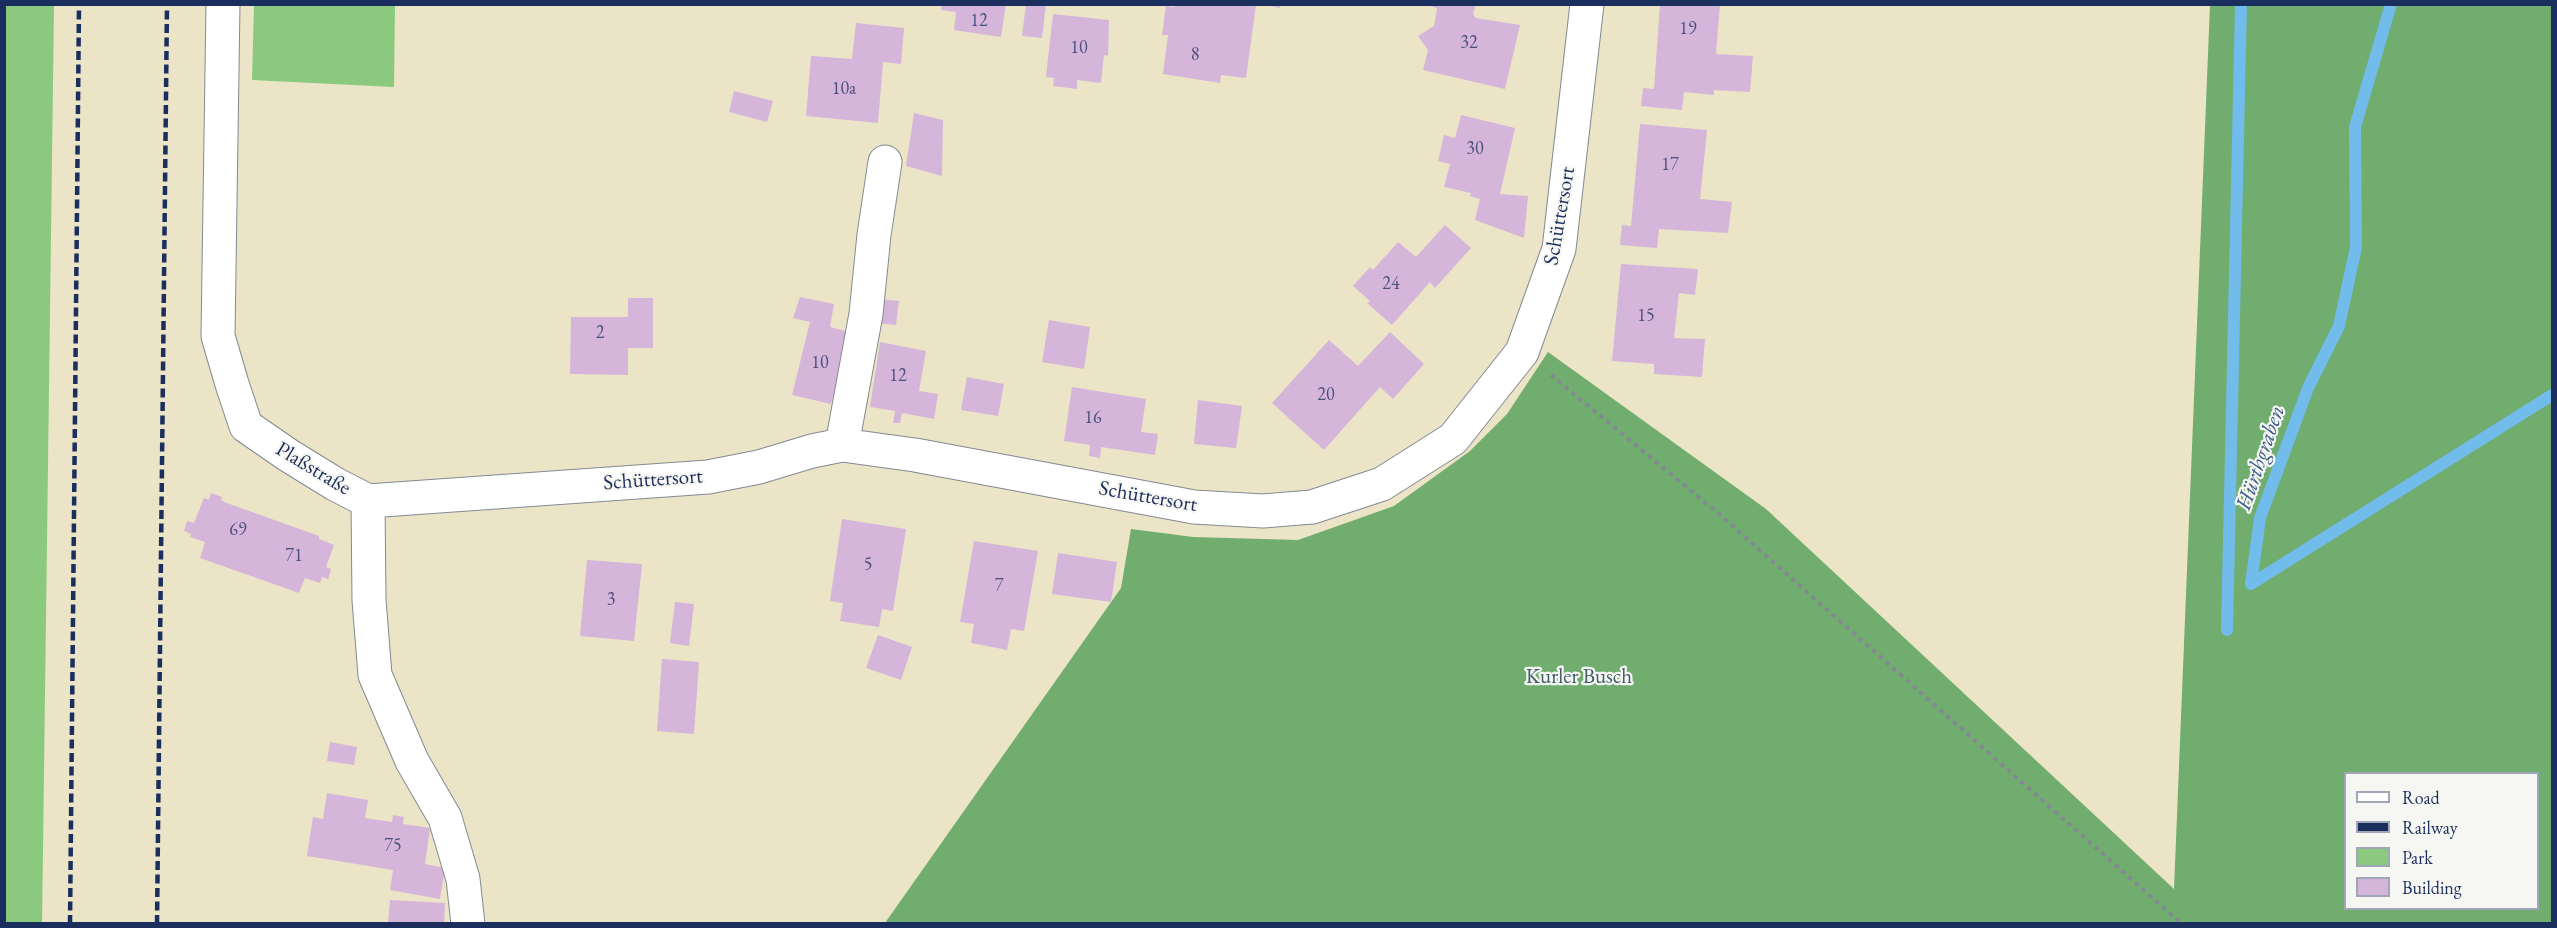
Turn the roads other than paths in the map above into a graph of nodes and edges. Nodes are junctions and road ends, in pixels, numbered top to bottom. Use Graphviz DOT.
graph roads {
  1 [pos="223,4"];
  2 [pos="1587,4"];
  3 [pos="885,162"];
  4 [pos="842,445"];
  5 [pos="368,501"];
  6 [pos="468,924"];
  1 -- 5 [label="street, Plaßstraße"];
  2 -- 4 [label="street, Schüttersort"];
  3 -- 4 [label="street"];
  4 -- 5 [label="street, Schüttersort"];
  5 -- 6 [label="street, Plaßstraße"];
}
